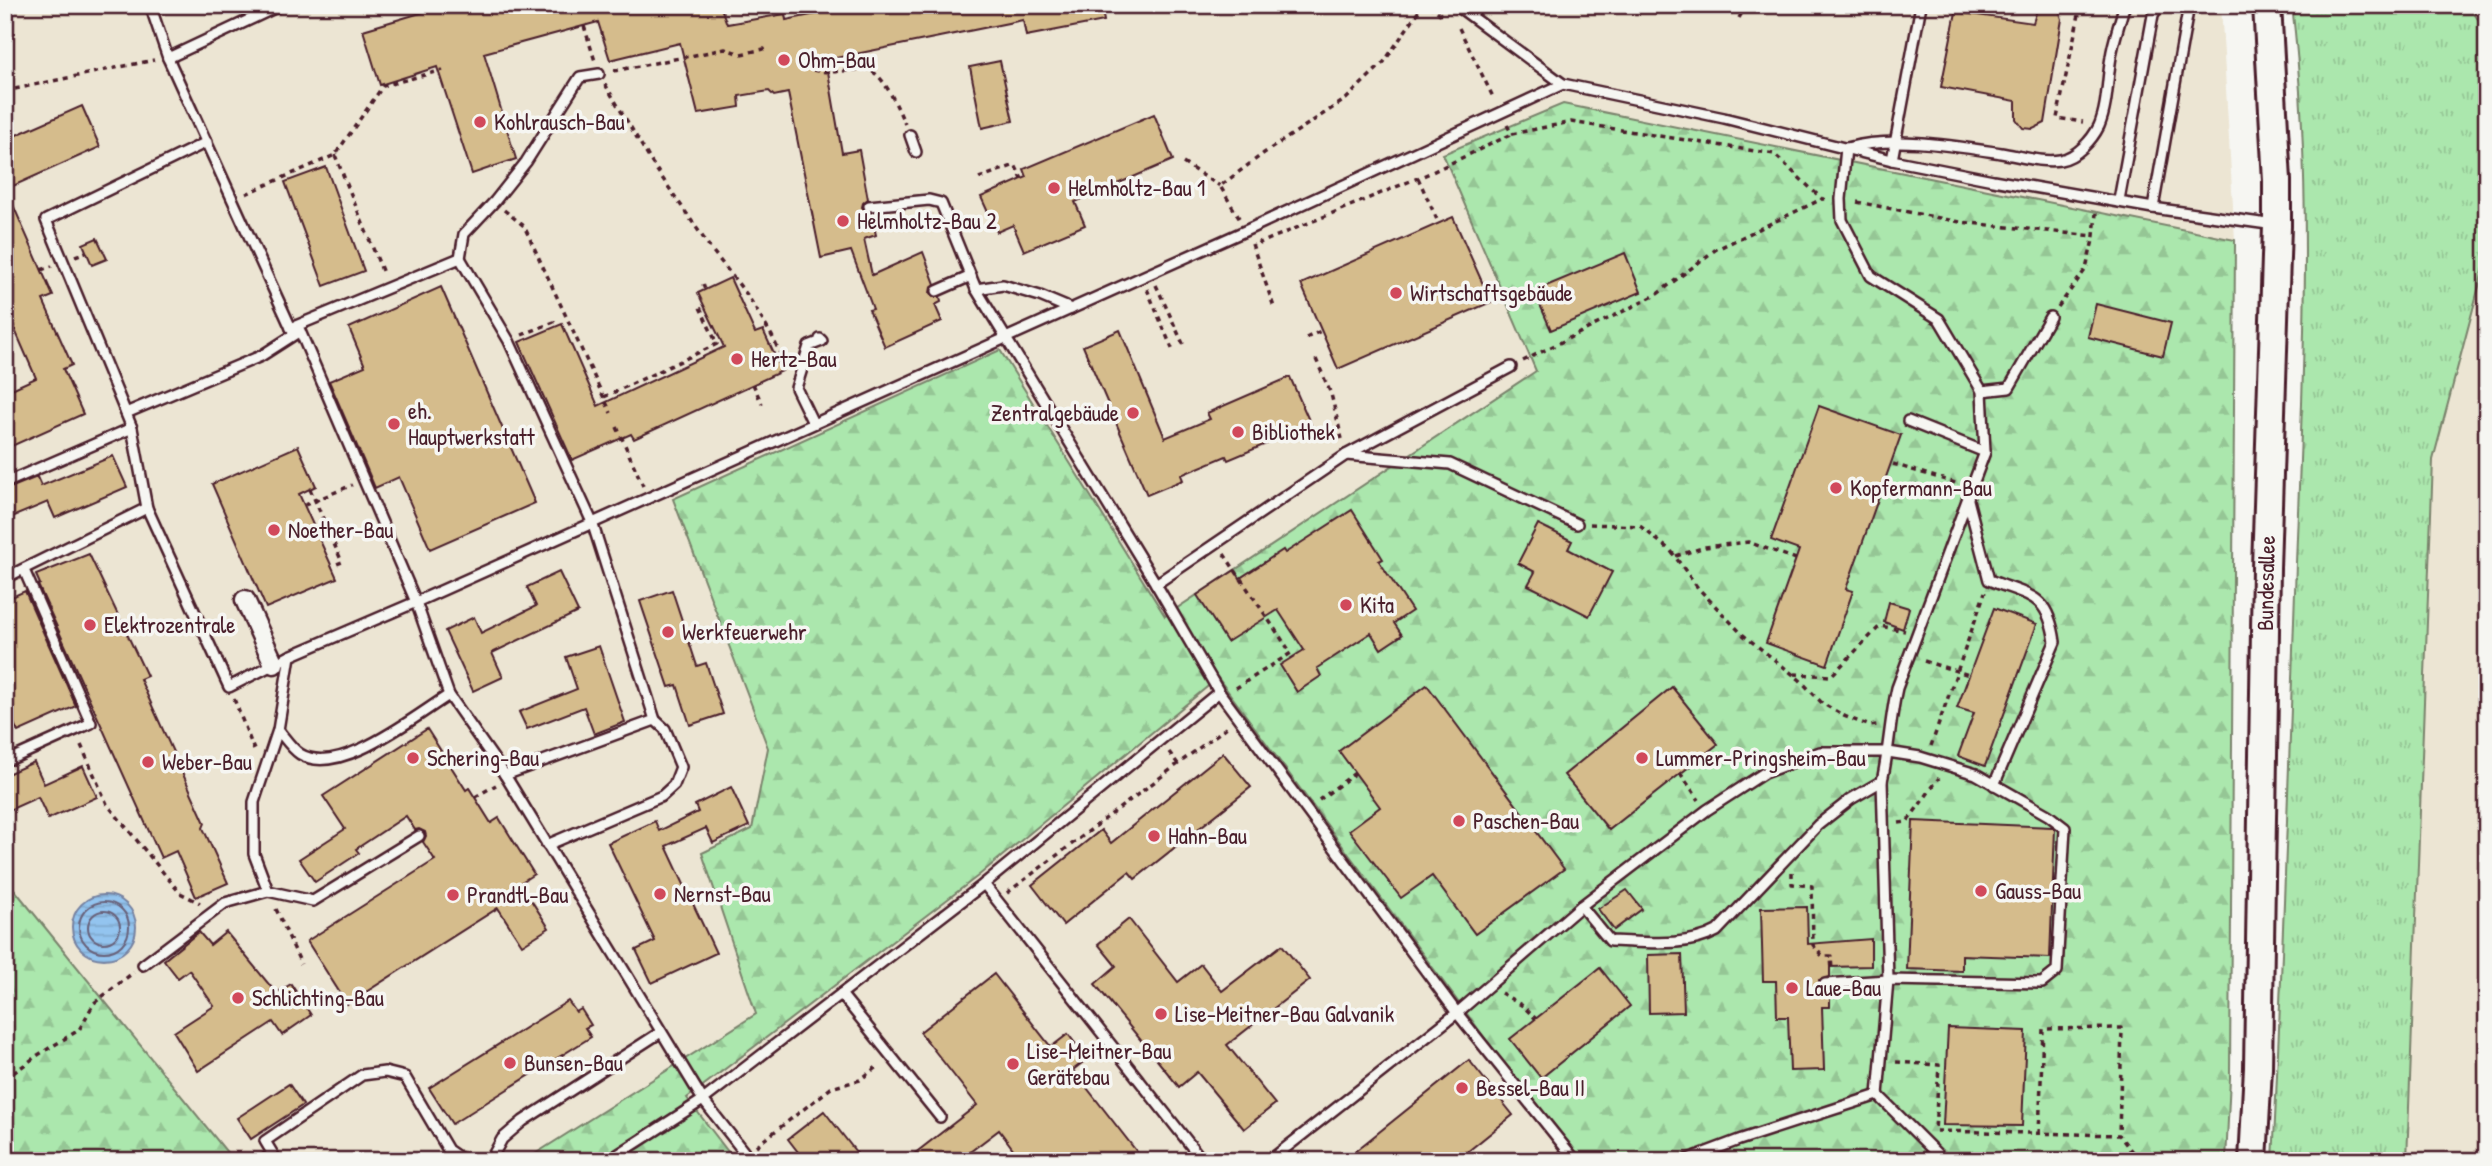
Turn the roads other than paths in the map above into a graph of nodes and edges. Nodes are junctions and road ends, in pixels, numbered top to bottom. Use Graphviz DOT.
graph roads {
  1 [pos="150,5"];
  2 [pos="281,5"];
  3 [pos="1456,5"];
  4 [pos="1921,5"];
  5 [pos="2126,5"];
  6 [pos="2159,5"];
  7 [pos="2189,5"];
  8 [pos="2267,5"];
  9 [pos="168,58"];
  10 [pos="599,74"];
  11 [pos="1563,84"];
  12 [pos="910,135"];
  13 [pos="206,142"];
  14 [pos="1895,142"];
  15 [pos="1846,148"];
  16 [pos="916,152"];
  17 [pos="1892,160"];
  18 [pos="2119,200"];
  19 [pos="869,206"];
  20 [pos="2153,208"];
  21 [pos="2277,226"];
  22 [pos="460,258"];
  23 [pos="971,276"];
  24 [pos="976,289"];
  25 [pos="937,291"];
  26 [pos="1071,309"];
  27 [pos="2050,317"];
  28 [pos="296,330"];
  29 [pos="1004,338"];
  30 [pos="820,339"];
  31 [pos="1511,367"];
  32 [pos="1982,391"];
  33 [pos="125,413"];
  34 [pos="1908,421"];
  35 [pos="813,423"];
  36 [pos="132,428"];
  37 [pos="1985,452"];
  38 [pos="1346,455"];
  39 [pos="5,483"];
  40 [pos="1967,498"];
  41 [pos="146,508"];
  42 [pos="592,522"];
  43 [pos="1577,524"];
  44 [pos="24,570"];
  45 [pos="5,578"];
  46 [pos="1156,584"];
  47 [pos="245,600"];
  48 [pos="416,602"];
  49 [pos="290,656"];
  50 [pos="274,664"];
  51 [pos="449,695"];
  52 [pos="1221,695"];
  53 [pos="655,720"];
  54 [pos="278,730"];
  55 [pos="1888,752"];
  56 [pos="5,755"];
  57 [pos="506,777"];
  58 [pos="1882,781"];
  59 [pos="1994,785"];
  60 [pos="419,836"];
  61 [pos="547,845"];
  62 [pos="984,884"];
  63 [pos="268,891"];
  64 [pos="1581,906"];
  65 [pos="144,965"];
  66 [pos="1888,980"];
  67 [pos="1829,984"];
  68 [pos="841,993"];
  69 [pos="1457,1013"];
  70 [pos="661,1032"];
  71 [pos="1878,1095"];
  72 [pos="703,1100"];
  73 [pos="940,1117"];
  74 [pos="748,1157"];
  75 [pos="274,1158"];
  76 [pos="262,1161"];
  77 [pos="464,1161"];
  78 [pos="490,1161"];
  79 [pos="608,1161"];
  80 [pos="1203,1161"];
  81 [pos="1269,1161"];
  82 [pos="1576,1161"];
  83 [pos="1683,1161"];
  84 [pos="1944,1161"];
  85 [pos="2253,1161"];
  1 -- 9 [label="lane"];
  2 -- 9 [label="lane"];
  3 -- 11 [label="lane"];
  4 -- 14 [label="lane"];
  5 -- 14 [label="lane"];
  6 -- 18 [label="lane"];
  7 -- 20 [label="lane"];
  8 -- 21 [label="main road, Bundesallee"];
  9 -- 13 [label="lane"];
  10 -- 22 [label="lane"];
  11 -- 15 [label="lane"];
  11 -- 26 [label="lane"];
  12 -- 16 [label="lane"];
  13 -- 28 [label="lane"];
  13 -- 33 [label="lane"];
  14 -- 15 [label="lane"];
  14 -- 17 [label="lane"];
  15 -- 17 [label="lane"];
  15 -- 32 [label="lane"];
  17 -- 18 [label="lane"];
  18 -- 20 [label="lane"];
  19 -- 23 [label="lane"];
  20 -- 21 [label="lane"];
  21 -- 85 [label="main road, Bundesallee"];
  22 -- 28 [label="lane"];
  22 -- 42 [label="lane"];
  23 -- 24 [label="lane"];
  23 -- 25 [label="lane"];
  24 -- 26 [label="lane"];
  24 -- 29 [label="lane"];
  26 -- 29 [label="lane"];
  27 -- 32 [label="lane"];
  28 -- 33 [label="lane"];
  28 -- 48 [label="lane"];
  29 -- 35 [label="lane"];
  29 -- 46 [label="lane"];
  30 -- 35 [label="lane"];
  31 -- 38 [label="lane"];
  32 -- 37 [label="lane"];
  33 -- 36 [label="lane"];
  34 -- 37 [label="lane"];
  35 -- 42 [label="lane"];
  36 -- 39 [label="lane"];
  36 -- 41 [label="lane"];
  37 -- 40 [label="lane"];
  38 -- 43 [label="lane"];
  38 -- 46 [label="lane"];
  40 -- 55 [label="lane"];
  40 -- 59 [label="lane"];
  41 -- 44 [label="lane"];
  41 -- 50 [label="lane"];
  42 -- 48 [label="lane"];
  42 -- 53 [label="lane"];
  44 -- 45 [label="lane"];
  44 -- 56 [label="lane"];
  46 -- 52 [label="lane"];
  47 -- 50 [label="street"];
  48 -- 49 [label="lane"];
  48 -- 51 [label="lane"];
  49 -- 50 [label="lane"];
  49 -- 54 [label="lane"];
  51 -- 54 [label="lane"];
  51 -- 57 [label="lane"];
  52 -- 62 [label="lane"];
  52 -- 69 [label="lane"];
  53 -- 57 [label="lane"];
  53 -- 61 [label="lane"];
  54 -- 63 [label="lane"];
  55 -- 58 [label="lane"];
  55 -- 59 [label="lane"];
  55 -- 64 [label="lane"];
  57 -- 61 [label="lane"];
  58 -- 64 [label="lane"];
  58 -- 66 [label="lane"];
  59 -- 66 [label="lane"];
  60 -- 63 [label="lane"];
  61 -- 70 [label="lane"];
  62 -- 68 [label="lane"];
  62 -- 80 [label="lane"];
  63 -- 65 [label="lane"];
  64 -- 69 [label="lane"];
  66 -- 67 [label="lane"];
  66 -- 71 [label="lane"];
  68 -- 72 [label="lane"];
  68 -- 73 [label="lane"];
  69 -- 81 [label="lane"];
  69 -- 82 [label="lane"];
  70 -- 72 [label="lane"];
  70 -- 78 [label="lane"];
  71 -- 83 [label="lane"];
  71 -- 84 [label="lane"];
  72 -- 74 [label="lane"];
  72 -- 79 [label="lane"];
  75 -- 76 [label="lane"];
  75 -- 77 [label="lane"];
}
